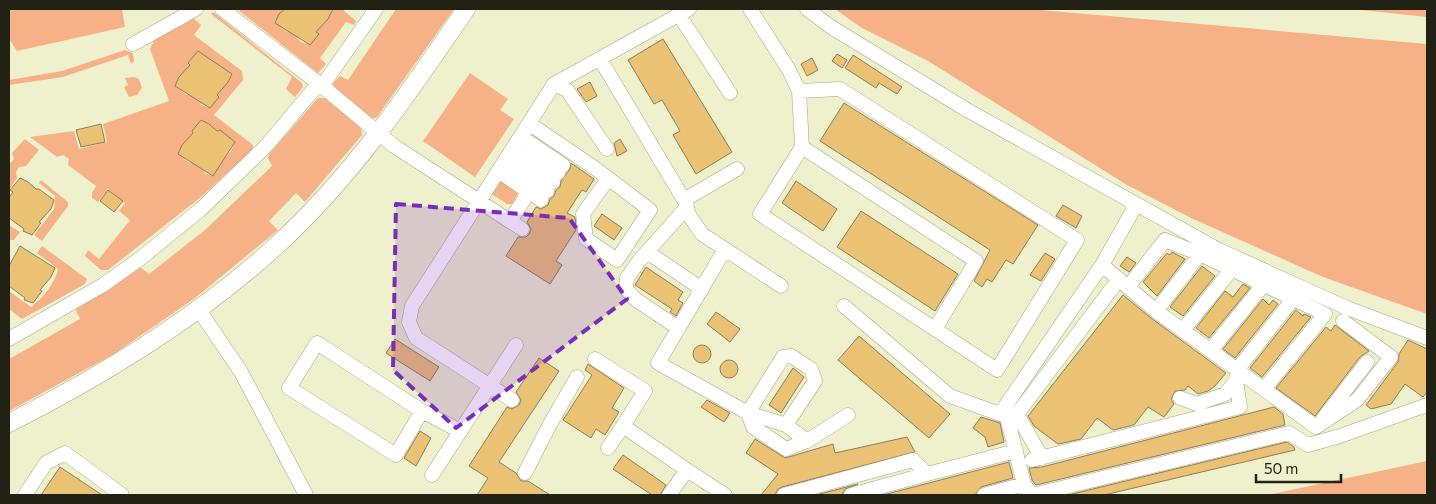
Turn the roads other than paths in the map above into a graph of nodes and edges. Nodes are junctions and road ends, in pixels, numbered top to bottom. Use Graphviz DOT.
graph roads {
  1 [pos="196,9"];
  2 [pos="222,9"];
  3 [pos="376,9"];
  4 [pos="466,9"];
  5 [pos="750,9"];
  6 [pos="807,9"];
  7 [pos="684,12"];
  8 [pos="133,44"];
  9 [pos="600,59"];
  10 [pos="321,84"];
  11 [pos="554,84"];
  12 [pos="799,91"];
  13 [pos="730,93"];
  14 [pos="530,124"];
  15 [pos="379,133"];
  16 [pos="802,147"];
  17 [pos="607,149"];
  18 [pos="510,154"];
  19 [pos="737,169"];
  20 [pos="608,179"];
  21 [pos="552,182"];
  22 [pos="529,192"];
  23 [pos="478,201"];
  24 [pos="685,204"];
  25 [pos="1136,204"];
  26 [pos="510,221"];
  27 [pos="522,229"];
  28 [pos="725,249"];
  29 [pos="647,252"];
  30 [pos="1200,254"];
  31 [pos="1102,265"];
  32 [pos="1232,269"];
  33 [pos="1124,283"];
  34 [pos="1264,284"];
  35 [pos="781,286"];
  36 [pos="702,289"];
  37 [pos="1294,298"];
  38 [pos="844,306"];
  39 [pos="199,310"];
  40 [pos="1156,310"];
  41 [pos="1343,321"];
  42 [pos="678,328"];
  43 [pos="934,329"];
  44 [pos="1184,330"];
  45 [pos="1427,338"];
  46 [pos="9,339"];
  47 [pos="516,345"];
  48 [pos="1211,350"];
  49 [pos="595,359"];
  50 [pos="1367,362"];
  51 [pos="1237,376"];
  52 [pos="577,377"];
  53 [pos="490,386"];
  54 [pos="1264,389"];
  55 [pos="1180,398"];
  56 [pos="512,400"];
  57 [pos="1427,405"];
  58 [pos="1005,409"];
  59 [pos="422,411"];
  60 [pos="748,413"];
  61 [pos="848,415"];
  62 [pos="9,423"];
  63 [pos="786,425"];
  64 [pos="623,426"];
  65 [pos="1316,428"];
  66 [pos="460,430"];
  67 [pos="807,442"];
  68 [pos="608,448"];
  69 [pos="1016,451"];
  70 [pos="687,470"];
  71 [pos="525,473"];
  72 [pos="928,474"];
  73 [pos="432,476"];
  74 [pos="1029,491"];
  75 [pos="25,495"];
  76 [pos="122,495"];
  77 [pos="306,495"];
  78 [pos="669,495"];
  79 [pos="726,495"];
  80 [pos="784,495"];
  81 [pos="851,495"];
  82 [pos="984,495"];
  1 -- 8 [label="street"];
  2 -- 10 [label="street"];
  3 -- 10 [label="street"];
  4 -- 15 [label="main road"];
  5 -- 12 [label="street"];
  6 -- 25 [label="street"];
  7 -- 9 [label="street"];
  7 -- 13 [label="street"];
  9 -- 11 [label="street"];
  9 -- 24 [label="street"];
  10 -- 15 [label="street"];
  10 -- 46 [label="street"];
  11 -- 14 [label="street"];
  11 -- 17 [label="street"];
  12 -- 16 [label="street"];
  12 -- 43 [label="street"];
  14 -- 18 [label="street"];
  14 -- 20 [label="street"];
  15 -- 23 [label="street"];
  15 -- 39 [label="main road"];
  16 -- 43 [label="street"];
  16 -- 43 [label="street"];
  18 -- 21 [label="street"];
  18 -- 21 [label="street"];
  18 -- 22 [label="street"];
  18 -- 23 [label="street"];
  19 -- 24 [label="street"];
  20 -- 20 [label="street"];
  21 -- 22 [label="street"];
  22 -- 26 [label="street"];
  23 -- 26 [label="street"];
  23 -- 53 [label="street"];
  24 -- 28 [label="street"];
  24 -- 29 [label="street"];
  25 -- 31 [label="street"];
  25 -- 45 [label="street"];
  26 -- 27 [label="street"];
  28 -- 35 [label="street"];
  28 -- 36 [label="street"];
  29 -- 36 [label="street"];
  29 -- 42 [label="street"];
  30 -- 32 [label="street"];
  30 -- 33 [label="street"];
  30 -- 40 [label="street"];
  31 -- 33 [label="street"];
  31 -- 58 [label="street"];
  32 -- 34 [label="street"];
  32 -- 44 [label="street"];
  33 -- 40 [label="street"];
  33 -- 51 [label="street"];
  34 -- 37 [label="street"];
  34 -- 48 [label="street"];
  36 -- 42 [label="street"];
  37 -- 51 [label="street"];
  37 -- 54 [label="street"];
  38 -- 58 [label="street"];
  39 -- 62 [label="main road"];
  39 -- 77 [label="street"];
  40 -- 44 [label="street"];
  41 -- 65 [label="street"];
  42 -- 60 [label="street"];
  44 -- 48 [label="street"];
  47 -- 53 [label="street"];
  48 -- 51 [label="street"];
  49 -- 64 [label="street"];
  50 -- 65 [label="street"];
  51 -- 54 [label="street"];
  51 -- 55 [label="street"];
  52 -- 71 [label="street"];
  53 -- 56 [label="street"];
  53 -- 66 [label="street"];
  54 -- 65 [label="street"];
  57 -- 74 [label="street"];
  58 -- 69 [label="street"];
  59 -- 59 [label="street"];
  59 -- 66 [label="street"];
  60 -- 63 [label="street"];
  60 -- 63 [label="street"];
  60 -- 67 [label="street"];
  61 -- 67 [label="street"];
  63 -- 67 [label="street"];
  64 -- 68 [label="street"];
  64 -- 70 [label="street"];
  66 -- 73 [label="street"];
  69 -- 72 [label="street"];
  69 -- 74 [label="street"];
  70 -- 78 [label="street"];
  70 -- 79 [label="street"];
  72 -- 80 [label="street"];
  72 -- 81 [label="street"];
  74 -- 82 [label="street"];
  75 -- 76 [label="street"];
}
